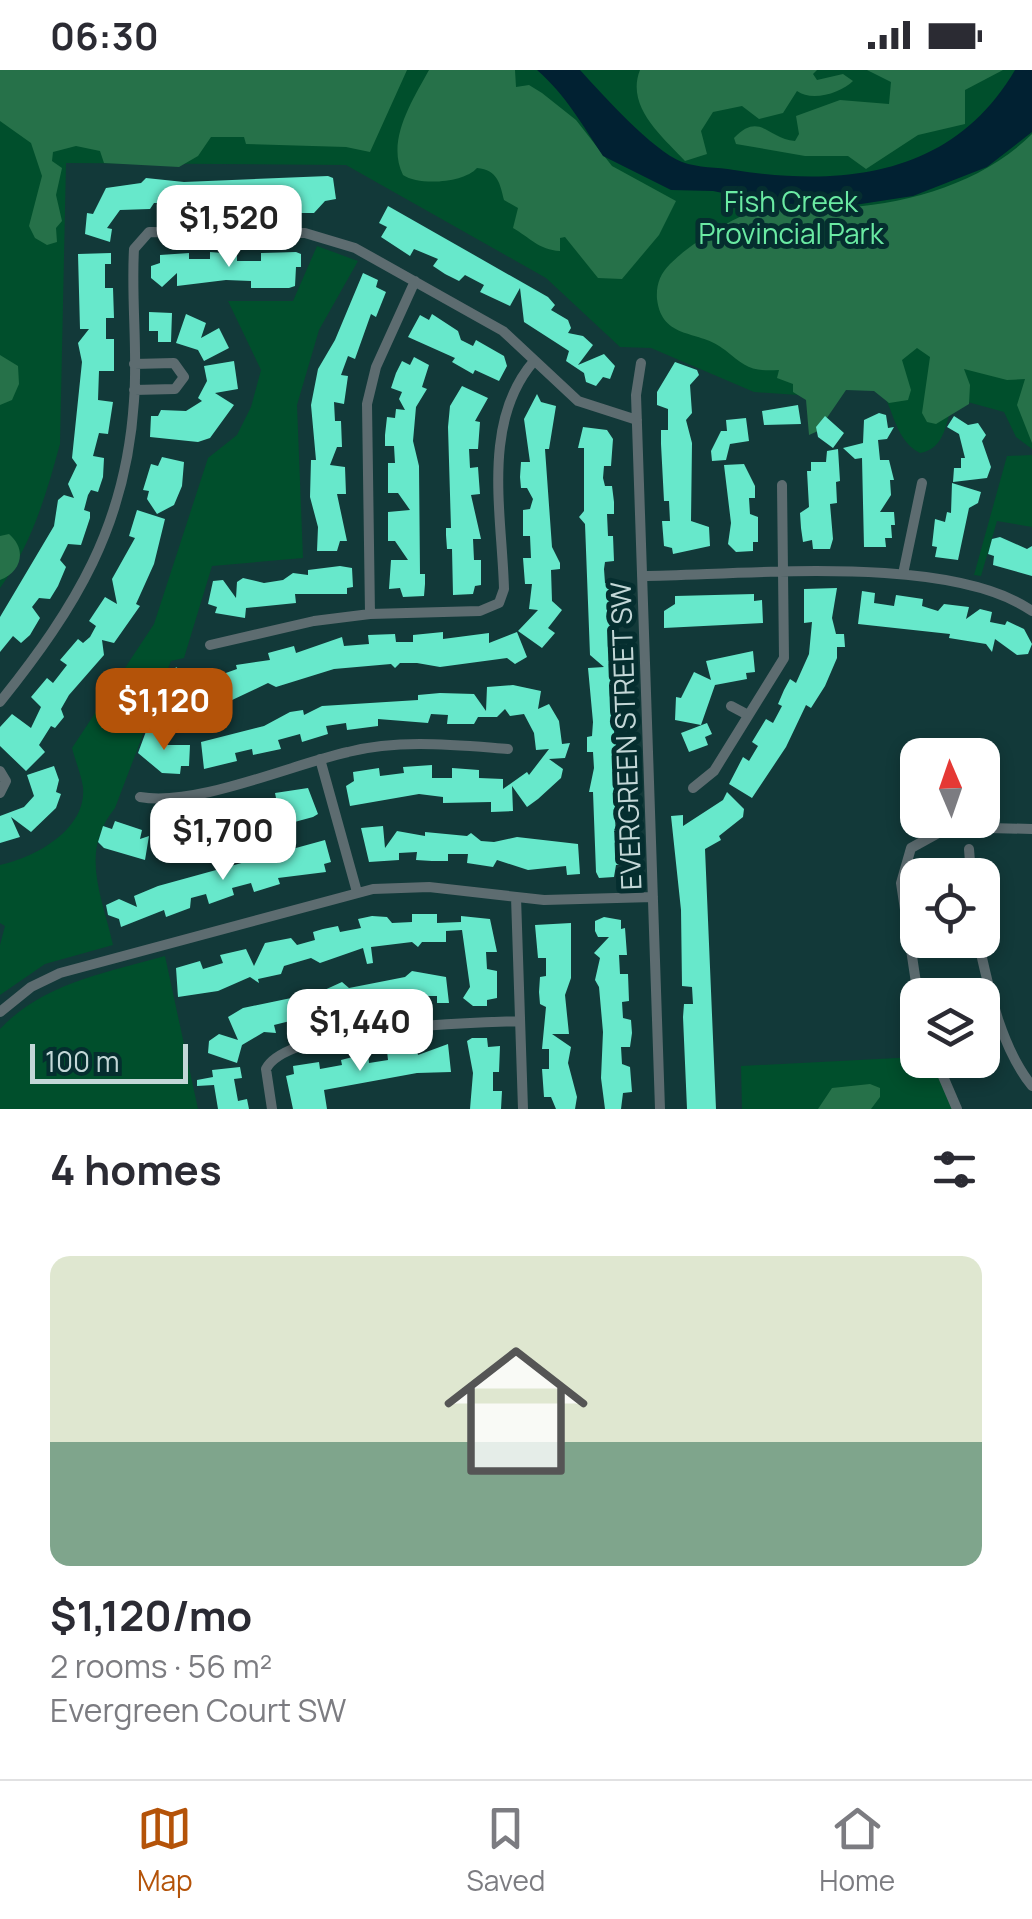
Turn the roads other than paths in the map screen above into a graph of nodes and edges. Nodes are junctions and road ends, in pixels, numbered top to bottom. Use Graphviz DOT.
graph roads {
  1 [pos="415,281"];
  2 [pos="534,361"];
  3 [pos="641,363"];
  4 [pos="134,364"];
  5 [pos="134,390"];
  6 [pos="637,420"];
  7 [pos="922,483"];
  8 [pos="782,485"];
  9 [pos="903,574"];
  10 [pos="782,575"];
  11 [pos="642,576"];
  12 [pos="1032,612"];
  13 [pos="370,614"];
  14 [pos="210,645"];
  15 [pos="0,702"];
  16 [pos="731,706"];
  17 [pos="748,715"];
  18 [pos="508,749"];
  19 [pos="320,759"];
  20 [pos="0,772"];
  21 [pos="693,788"];
  22 [pos="0,792"];
  23 [pos="140,798"];
  24 [pos="1031,828"];
  25 [pos="969,850"];
  26 [pos="970,858"];
  27 [pos="356,892"];
  28 [pos="516,897"];
  29 [pos="652,897"];
  30 [pos="982,958"];
  31 [pos="915,978"];
  32 [pos="0,1012"];
  33 [pos="520,1021"];
  34 [pos="944,1078"];
  35 [pos="1032,1086"];
  36 [pos="272,1109"];
  37 [pos="523,1109"];
  38 [pos="660,1109"];
  39 [pos="957,1109"];
  1 -- 2 [label="street"];
  1 -- 4 [label="street"];
  1 -- 13 [label="street"];
  2 -- 6 [label="street"];
  2 -- 13 [label="street"];
  3 -- 6 [label="street, EVERGREEN STREET SW"];
  4 -- 5 [label="street"];
  4 -- 5 [label="street"];
  5 -- 15 [label="street"];
  6 -- 11 [label="street, EVERGREEN STREET SW"];
  7 -- 9 [label="street"];
  8 -- 10 [label="street"];
  9 -- 10 [label="street"];
  9 -- 12 [label="street"];
  10 -- 11 [label="street"];
  10 -- 17 [label="street"];
  11 -- 29 [label="street, EVERGREEN STREET SW"];
  13 -- 14 [label="street"];
  16 -- 17 [label="street"];
  17 -- 21 [label="street"];
  18 -- 19 [label="street"];
  19 -- 23 [label="street"];
  19 -- 27 [label="street"];
  20 -- 22 [label="street"];
  24 -- 31 [label="street"];
  25 -- 26 [label="street"];
  27 -- 28 [label="street"];
  27 -- 32 [label="street"];
  28 -- 29 [label="street"];
  28 -- 33 [label="street"];
  29 -- 38 [label="street, EVERGREEN STREET SW"];
  30 -- 35 [label="street"];
  33 -- 36 [label="street"];
  33 -- 37 [label="street"];
  34 -- 39 [label="street"];
}
